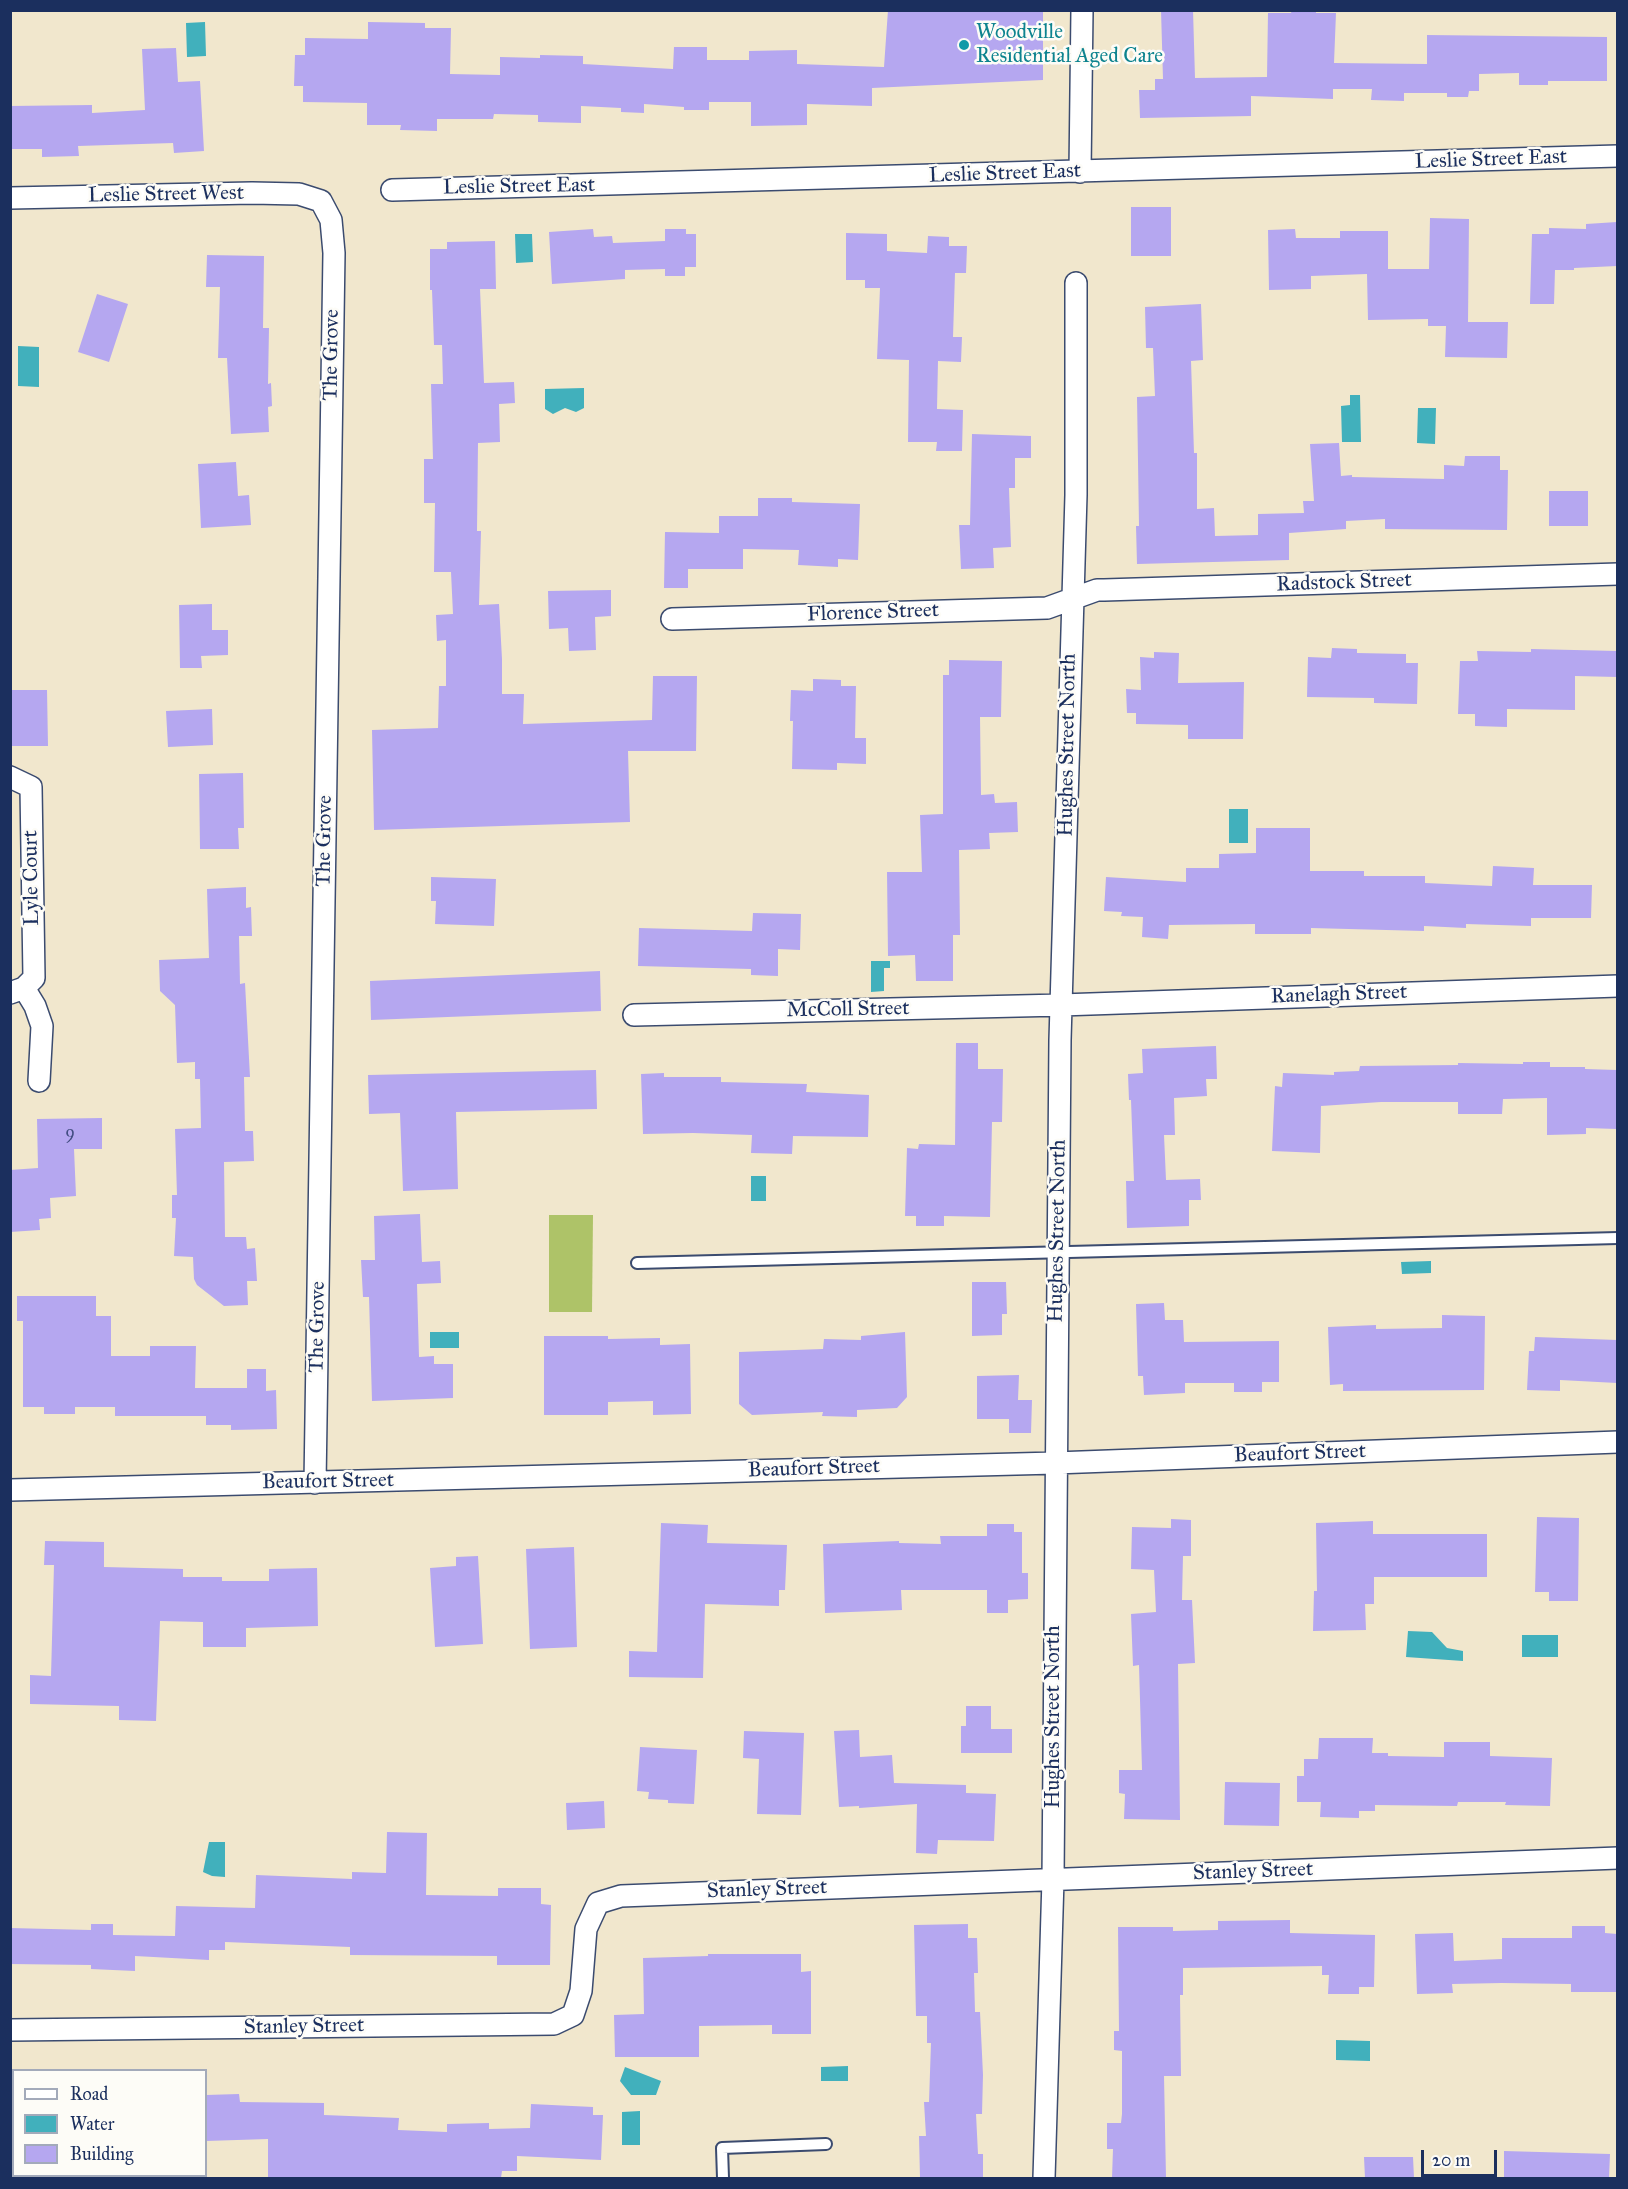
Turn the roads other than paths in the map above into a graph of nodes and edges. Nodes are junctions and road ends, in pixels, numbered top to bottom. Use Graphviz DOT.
graph roads {
  1 [pos="1082,10"];
  2 [pos="1617,156"];
  3 [pos="1080,172"];
  4 [pos="392,190"];
  5 [pos="10,198"];
  6 [pos="321,201"];
  7 [pos="1076,283"];
  8 [pos="1617,574"];
  9 [pos="1072,599"];
  10 [pos="672,619"];
  11 [pos="10,777"];
  12 [pos="1617,986"];
  13 [pos="17,991"];
  14 [pos="1061,1005"];
  15 [pos="634,1015"];
  16 [pos="39,1081"];
  17 [pos="1617,1238"];
  18 [pos="1058,1252"];
  19 [pos="637,1263"];
  20 [pos="1617,1442"];
  21 [pos="1055,1462"];
  22 [pos="315,1483"];
  23 [pos="10,1490"];
  24 [pos="1617,1858"];
  25 [pos="1053,1879"];
  26 [pos="10,2030"];
  27 [pos="825,2144"];
  28 [pos="723,2178"];
  29 [pos="1044,2178"];
  1 -- 3 [label="street"];
  2 -- 3 [label="street, Leslie Street East"];
  3 -- 4 [label="street, Leslie Street East"];
  5 -- 6 [label="street, Leslie Street West"];
  6 -- 22 [label="street, The Grove"];
  7 -- 9 [label="street, Hughes Street North"];
  8 -- 9 [label="street, Radstock Street"];
  9 -- 10 [label="street, Florence Street"];
  9 -- 14 [label="street, Hughes Street North"];
  11 -- 13 [label="street, Lyle Court"];
  12 -- 14 [label="street, Ranelagh Street"];
  13 -- 16 [label="street, Lyle Court"];
  14 -- 15 [label="street, McColl Street"];
  14 -- 18 [label="street, Hughes Street North"];
  17 -- 18 [label="lane"];
  18 -- 19 [label="lane"];
  18 -- 21 [label="street, Hughes Street North"];
  20 -- 21 [label="street, Beaufort Street"];
  21 -- 22 [label="street, Beaufort Street"];
  21 -- 25 [label="street, Hughes Street North"];
  22 -- 23 [label="street, Beaufort Street"];
  24 -- 25 [label="street, Stanley Street"];
  25 -- 26 [label="street, Stanley Street"];
  25 -- 29 [label="street, Hughes Street North"];
  27 -- 28 [label="lane"];
}
